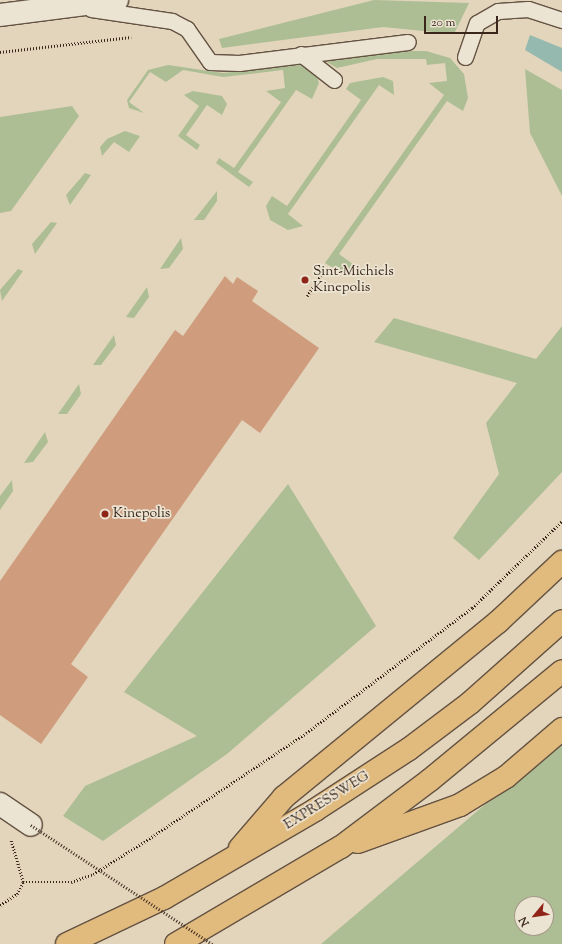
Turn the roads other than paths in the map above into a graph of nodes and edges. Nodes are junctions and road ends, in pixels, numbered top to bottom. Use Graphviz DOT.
graph roads {
  1 [pos="117,0"];
  2 [pos="70,6"];
  3 [pos="0,14"];
  4 [pos="562,20"];
  5 [pos="408,42"];
  6 [pos="301,54"];
  7 [pos="465,57"];
  8 [pos="334,80"];
  9 [pos="562,562"];
  10 [pos="562,621"];
  11 [pos="562,671"];
  12 [pos="562,729"];
  13 [pos="5,808"];
  14 [pos="31,825"];
  15 [pos="341,847"];
  16 [pos="227,862"];
  17 [pos="67,944"];
  18 [pos="176,944"];
  1 -- 2 [label="main road"];
  2 -- 3 [label="main road"];
  2 -- 6 [label="lane"];
  4 -- 7 [label="lane"];
  5 -- 6 [label="lane"];
  6 -- 8 [label="lane"];
  9 -- 16 [label="highway"];
  10 -- 16 [label="highway, EXPRESSWEG"];
  11 -- 15 [label="highway"];
  12 -- 15 [label="highway"];
  13 -- 14 [label="main road"];
  15 -- 18 [label="highway"];
  16 -- 17 [label="highway, EXPRESSWEG"];
}
